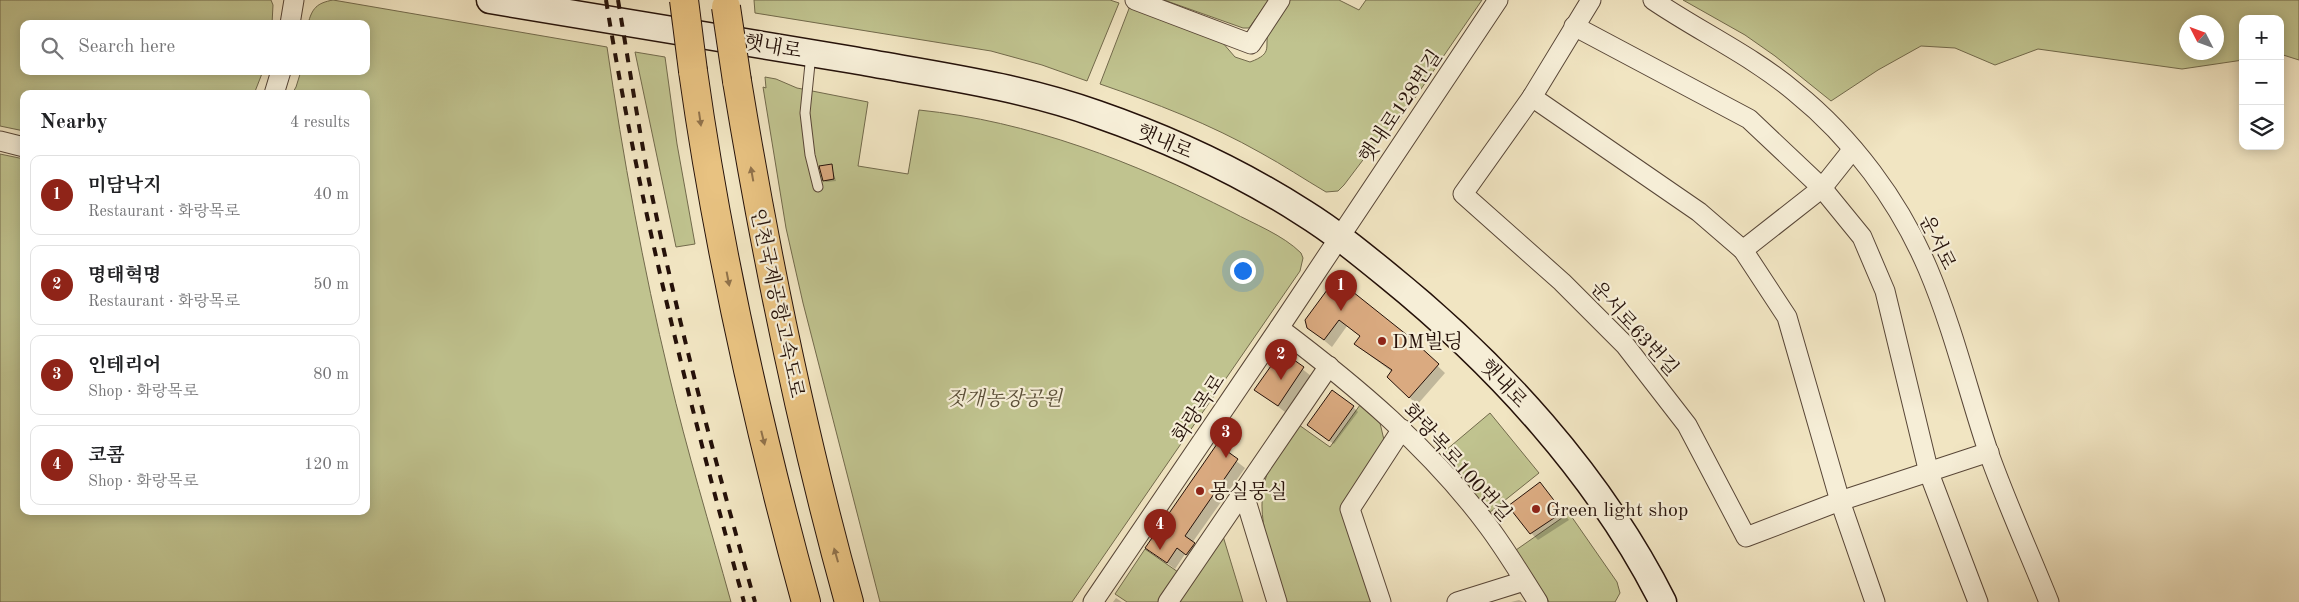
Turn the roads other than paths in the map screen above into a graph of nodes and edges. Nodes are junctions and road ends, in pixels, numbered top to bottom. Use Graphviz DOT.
graph roads {
  1 [pos="294,0"];
  2 [pos="490,0"];
  3 [pos="684,0"];
  4 [pos="1135,0"];
  5 [pos="1280,0"];
  6 [pos="1498,0"];
  7 [pos="1591,0"];
  8 [pos="1653,0"];
  9 [pos="726,3"];
  10 [pos="291,20"];
  11 [pos="1574,26"];
  12 [pos="811,53"];
  13 [pos="280,75"];
  14 [pos="275,90"];
  15 [pos="1532,97"];
  16 [pos="0,142"];
  17 [pos="20,146"];
  18 [pos="1853,149"];
  19 [pos="818,188"];
  20 [pos="1822,188"];
  21 [pos="1338,237"];
  22 [pos="1743,250"];
  23 [pos="1279,328"];
  24 [pos="1328,366"];
  25 [pos="1402,429"];
  26 [pos="1989,452"];
  27 [pos="1929,472"];
  28 [pos="1243,491"];
  29 [pos="1840,501"];
  30 [pos="1524,580"];
  31 [pos="1656,600"];
  32 [pos="806,602"];
  33 [pos="849,602"];
  34 [pos="1093,602"];
  35 [pos="1168,602"];
  36 [pos="1277,602"];
  37 [pos="1381,602"];
  38 [pos="1457,602"];
  39 [pos="1538,602"];
  40 [pos="1875,602"];
  41 [pos="1978,602"];
  42 [pos="2049,602"];
  1 -- 10 [label="street"];
  2 -- 12 [label="main road, 햇내로"];
  3 -- 32 [label="highway, one-way, bridge"];
  4 -- 5 [label="street"];
  6 -- 21 [label="street, 햇내로128번길"];
  7 -- 11 [label="street, 운서로63번길"];
  8 -- 18 [label="street, 운서로"];
  33 -- 9 [label="highway, 인천국제공항고속도로, one-way, bridge"];
  11 -- 15 [label="street, 운서로63번길"];
  11 -- 20 [label="street"];
  12 -- 19 [label="lane"];
  12 -- 21 [label="main road, 햇내로"];
  13 -- 14 [label="street"];
  15 -- 22 [label="street"];
  15 -- 29 [label="street, 운서로63번길"];
  16 -- 17 [label="street"];
  18 -- 20 [label="street"];
  18 -- 26 [label="street, 운서로"];
  20 -- 22 [label="street"];
  20 -- 27 [label="street"];
  21 -- 23 [label="street, 화랑목로"];
  21 -- 31 [label="main road, 햇내로"];
  22 -- 29 [label="street"];
  23 -- 24 [label="street, 화랑목로100번길"];
  23 -- 34 [label="street, 화랑목로"];
  24 -- 25 [label="street, 화랑목로100번길"];
  24 -- 28 [label="street"];
  25 -- 30 [label="street, 화랑목로100번길"];
  25 -- 37 [label="street"];
  26 -- 27 [label="street, 운서로63번길"];
  26 -- 42 [label="street, 운서로"];
  27 -- 29 [label="street, 운서로63번길"];
  27 -- 41 [label="street"];
  28 -- 35 [label="street"];
  28 -- 36 [label="street"];
  29 -- 40 [label="street"];
  30 -- 38 [label="street"];
  30 -- 39 [label="street, 화랑목로100번길"];
}
